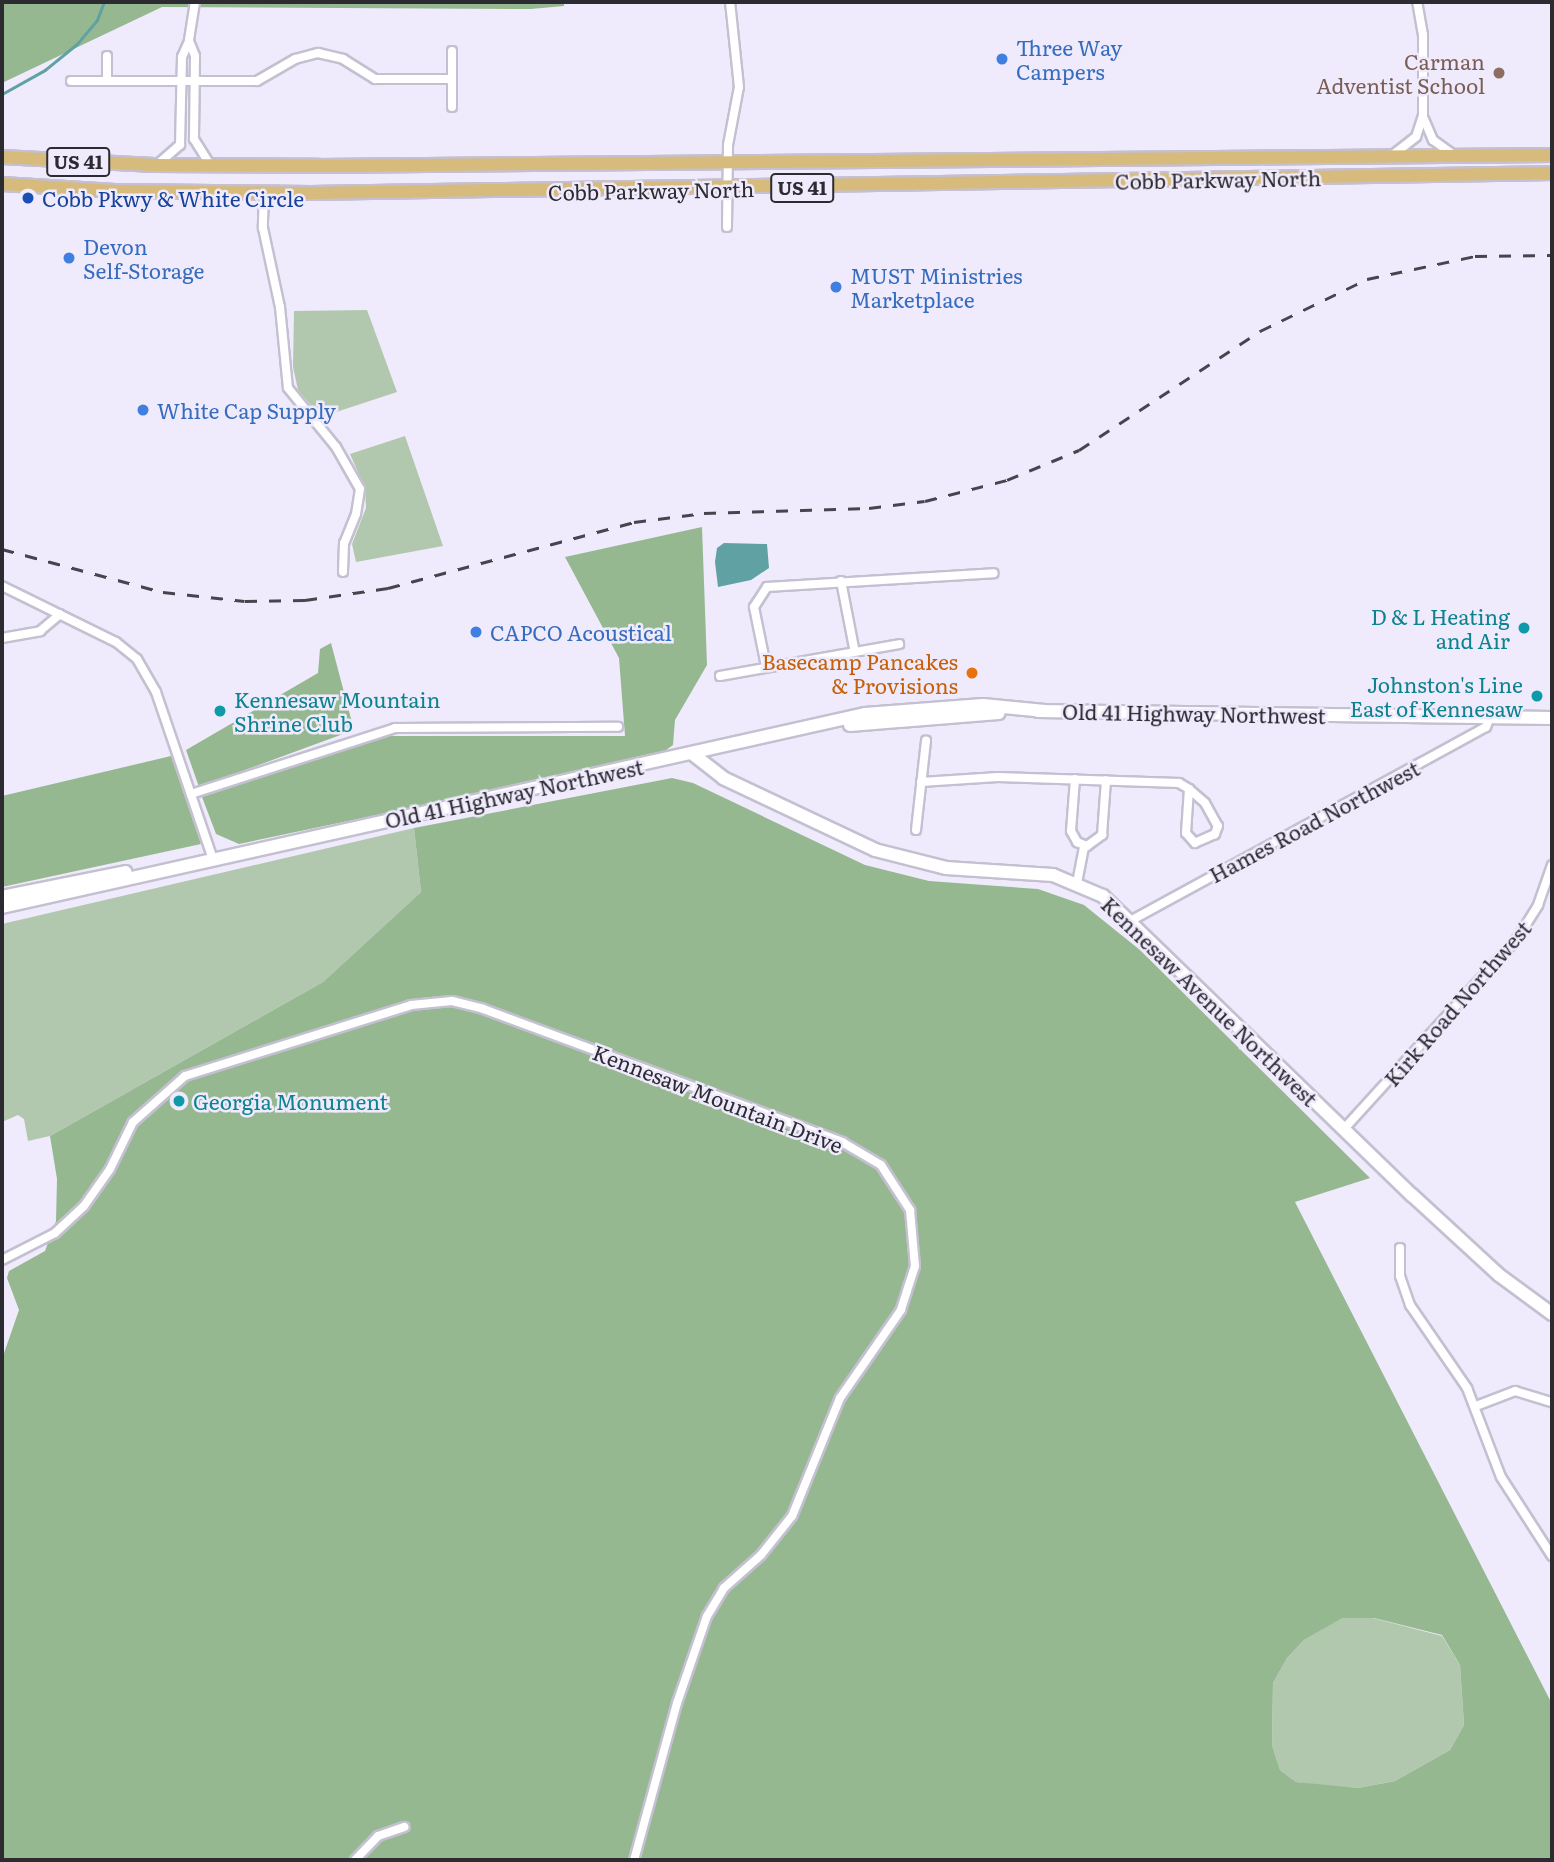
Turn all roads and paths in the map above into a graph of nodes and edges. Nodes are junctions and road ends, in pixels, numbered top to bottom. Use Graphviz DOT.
graph roads {
  1 [pos="195,2"];
  2 [pos="730,2"];
  3 [pos="1417,2"];
  4 [pos="189,41"];
  5 [pos="452,51"];
  6 [pos="107,56"];
  7 [pos="452,79"];
  8 [pos="71,81"];
  9 [pos="107,81"];
  10 [pos="182,82"];
  11 [pos="195,82"];
  12 [pos="452,107"];
  13 [pos="1423,116"];
  14 [pos="1552,155"];
  15 [pos="2,157"];
  16 [pos="1457,157"];
  17 [pos="1388,158"];
  18 [pos="727,162"];
  19 [pos="154,165"];
  20 [pos="211,166"];
  21 [pos="1552,173"];
  22 [pos="2,184"];
  23 [pos="727,189"];
  24 [pos="264,193"];
  25 [pos="726,227"];
  26 [pos="343,572"];
  27 [pos="994,573"];
  28 [pos="841,581"];
  29 [pos="2,586"];
  30 [pos="60,614"];
  31 [pos="2,639"];
  32 [pos="899,644"];
  33 [pos="854,648"];
  34 [pos="766,666"];
  35 [pos="720,676"];
  36 [pos="1490,717"];
  37 [pos="1552,718"];
  38 [pos="618,727"];
  39 [pos="926,741"];
  40 [pos="694,755"];
  41 [pos="1075,779"];
  42 [pos="1107,780"];
  43 [pos="921,782"];
  44 [pos="1189,789"];
  45 [pos="191,794"];
  46 [pos="916,830"];
  47 [pos="1084,846"];
  48 [pos="213,859"];
  49 [pos="1552,864"];
  50 [pos="1077,883"];
  51 [pos="2,897"];
  52 [pos="2,907"];
  53 [pos="1132,920"];
  54 [pos="1343,1130"];
  55 [pos="1400,1248"];
  56 [pos="2,1260"];
  57 [pos="1552,1314"];
  58 [pos="1552,1402"];
  59 [pos="1476,1406"];
  60 [pos="1552,1556"];
  61 [pos="404,1827"];
  62 [pos="355,1860"];
  63 [pos="634,1860"];
  1 -- 4 [label="street"];
  2 -- 18 [label="street"];
  3 -- 13 [label="street"];
  4 -- 10 [label="street"];
  4 -- 11 [label="street"];
  5 -- 7 [label="street"];
  6 -- 9 [label="street"];
  7 -- 11 [label="street"];
  7 -- 12 [label="street"];
  8 -- 9 [label="street"];
  9 -- 10 [label="street"];
  10 -- 11 [label="street"];
  10 -- 19 [label="street"];
  11 -- 20 [label="street"];
  13 -- 16 [label="street"];
  13 -- 17 [label="street"];
  14 -- 16 [label="main road, Cobb Parkway North / US 41"];
  15 -- 19 [label="main road, Cobb Parkway North / US 41"];
  16 -- 17 [label="main road, Cobb Parkway North / US 41"];
  17 -- 18 [label="main road, Cobb Parkway North / US 41"];
  18 -- 20 [label="main road, Cobb Parkway North / US 41"];
  18 -- 23 [label="street"];
  19 -- 20 [label="main road, Cobb Parkway North / US 41"];
  21 -- 23 [label="main road, Cobb Parkway North / US 41"];
  22 -- 24 [label="main road, Cobb Parkway North / US 41"];
  23 -- 24 [label="main road, Cobb Parkway North / US 41"];
  23 -- 25 [label="street"];
  24 -- 26 [label="street"];
  27 -- 28 [label="street"];
  28 -- 33 [label="street"];
  28 -- 34 [label="street"];
  29 -- 30 [label="street"];
  30 -- 31 [label="street"];
  30 -- 45 [label="street"];
  32 -- 33 [label="street"];
  33 -- 34 [label="street"];
  34 -- 35 [label="street"];
  36 -- 37 [label="street, Old 41 Highway Northwest"];
  36 -- 40 [label="street, Old 41 Highway Northwest"];
  36 -- 53 [label="street, Hames Road Northwest"];
  38 -- 45 [label="street"];
  39 -- 43 [label="street"];
  40 -- 48 [label="street, Old 41 Highway Northwest"];
  40 -- 50 [label="street, Kennesaw Avenue Northwest"];
  41 -- 42 [label="street"];
  41 -- 43 [label="street"];
  41 -- 47 [label="street"];
  42 -- 44 [label="street"];
  42 -- 47 [label="street"];
  43 -- 46 [label="street"];
  44 -- 44 [label="street"];
  45 -- 48 [label="street"];
  47 -- 50 [label="street"];
  48 -- 51 [label="street, Old 41 Highway Northwest"];
  48 -- 52 [label="street, Old 41 Highway Northwest"];
  49 -- 54 [label="street, Kirk Road Northwest"];
  50 -- 53 [label="street, Kennesaw Avenue Northwest"];
  53 -- 54 [label="street, Kennesaw Avenue Northwest"];
  54 -- 57 [label="street, Kennesaw Avenue Northwest"];
  55 -- 59 [label="street"];
  56 -- 63 [label="street, Kennesaw Mountain Drive"];
  58 -- 59 [label="street"];
  59 -- 60 [label="street"];
  61 -- 62 [label="street"];
}
